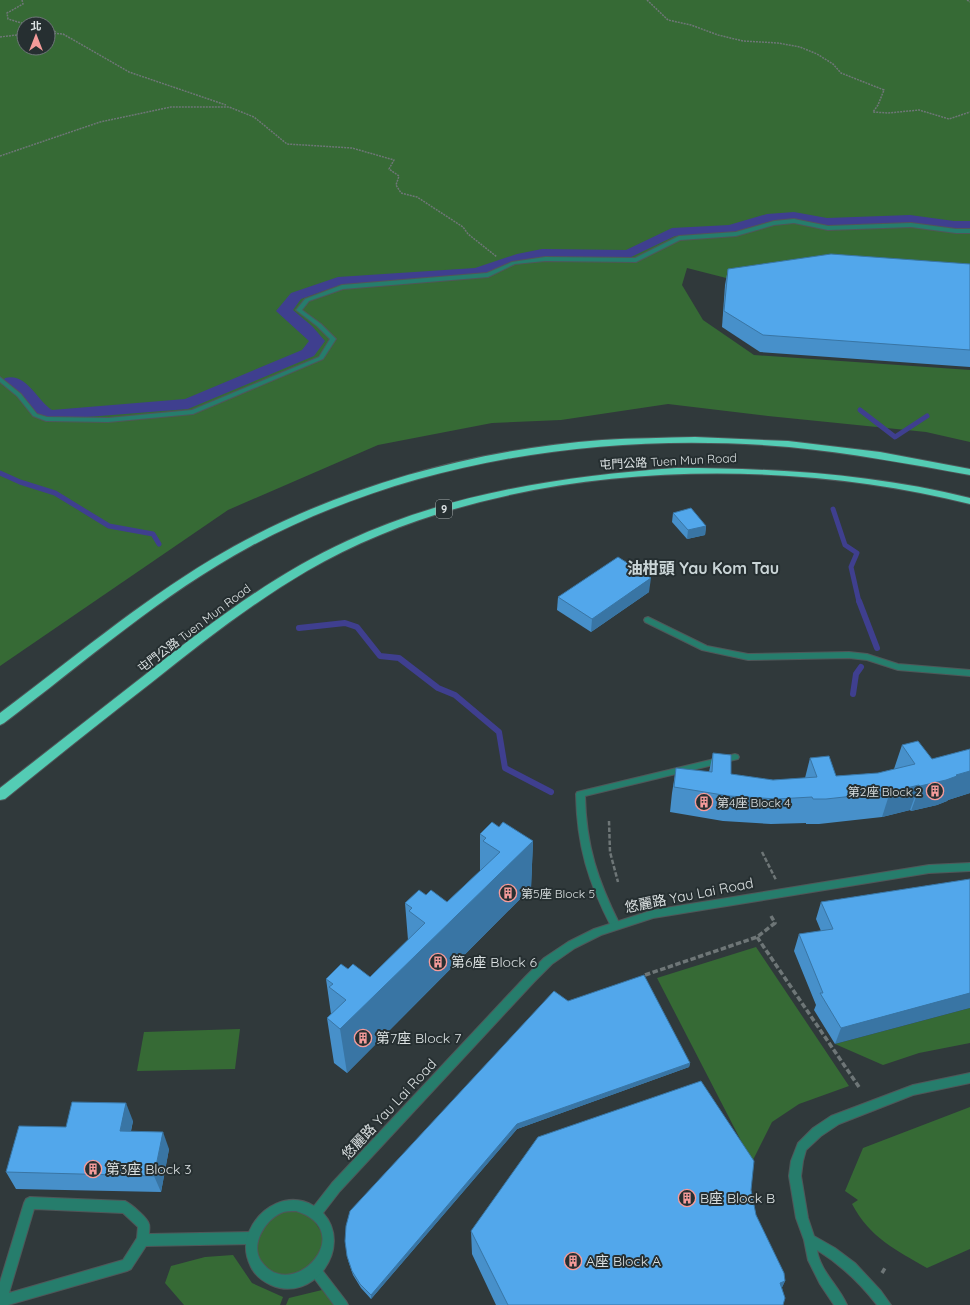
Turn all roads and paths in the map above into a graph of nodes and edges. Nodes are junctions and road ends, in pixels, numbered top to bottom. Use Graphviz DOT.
graph roads {
  1 [pos="22,0"];
  2 [pos="647,0"];
  3 [pos="967,0"];
  4 [pos="970,2"];
  5 [pos="16,21"];
  6 [pos="56,32"];
  7 [pos="56,34"];
  8 [pos="64,34"];
  9 [pos="16,35"];
  10 [pos="0,37"];
  11 [pos="229,107"];
  12 [pos="970,112"];
  13 [pos="0,156"];
  14 [pos="970,230"];
  15 [pos="500,258"];
  16 [pos="0,379"];
  17 [pos="970,472"];
  18 [pos="970,501"];
  19 [pos="648,620"];
  20 [pos="970,673"];
  21 [pos="0,720"];
  22 [pos="734,756"];
  23 [pos="0,795"];
  24 [pos="609,821"];
  25 [pos="762,852"];
  26 [pos="970,867"];
  27 [pos="776,880"];
  28 [pos="618,882"];
  29 [pos="771,916"];
  30 [pos="616,925"];
  31 [pos="757,937"];
  32 [pos="645,975"];
  33 [pos="970,1078"];
  34 [pos="859,1087"];
  35 [pos="316,1212"];
  36 [pos="252,1238"];
  37 [pos="142,1240"];
  38 [pos="810,1240"];
  39 [pos="885,1268"];
  40 [pos="315,1270"];
  41 [pos="882,1272"];
  42 [pos="1,1301"];
  43 [pos="342,1305"];
  44 [pos="841,1305"];
  45 [pos="884,1305"];
  1 -- 5 [label="path"];
  2 -- 12 [label="path"];
  3 -- 4 [label="path"];
  6 -- 8 [label="path"];
  7 -- 8 [label="path"];
  8 -- 11 [label="path"];
  9 -- 10 [label="path"];
  11 -- 13 [label="path"];
  11 -- 15 [label="path"];
  14 -- 16 [label="street"];
  17 -- 21 [label="highway, 屯門公路 Tuen Mun Road"];
  18 -- 23 [label="highway, 屯門公路 Tuen Mun Road / 9"];
  19 -- 20 [label="street"];
  22 -- 30 [label="street"];
  24 -- 28 [label="path"];
  25 -- 27 [label="path"];
  26 -- 30 [label="street, 悠麗路 Yau Lai Road"];
  29 -- 31 [label="path"];
  30 -- 35 [label="street, 悠麗路 Yau Lai Road"];
  31 -- 32 [label="path"];
  31 -- 34 [label="path"];
  33 -- 38 [label="street"];
  35 -- 36 [label="street"];
  35 -- 40 [label="street"];
  36 -- 37 [label="street"];
  36 -- 40 [label="street"];
  37 -- 42 [label="street"];
  37 -- 42 [label="street"];
  38 -- 44 [label="street"];
  38 -- 45 [label="street"];
  39 -- 41 [label="path"];
  40 -- 43 [label="street"];
}
